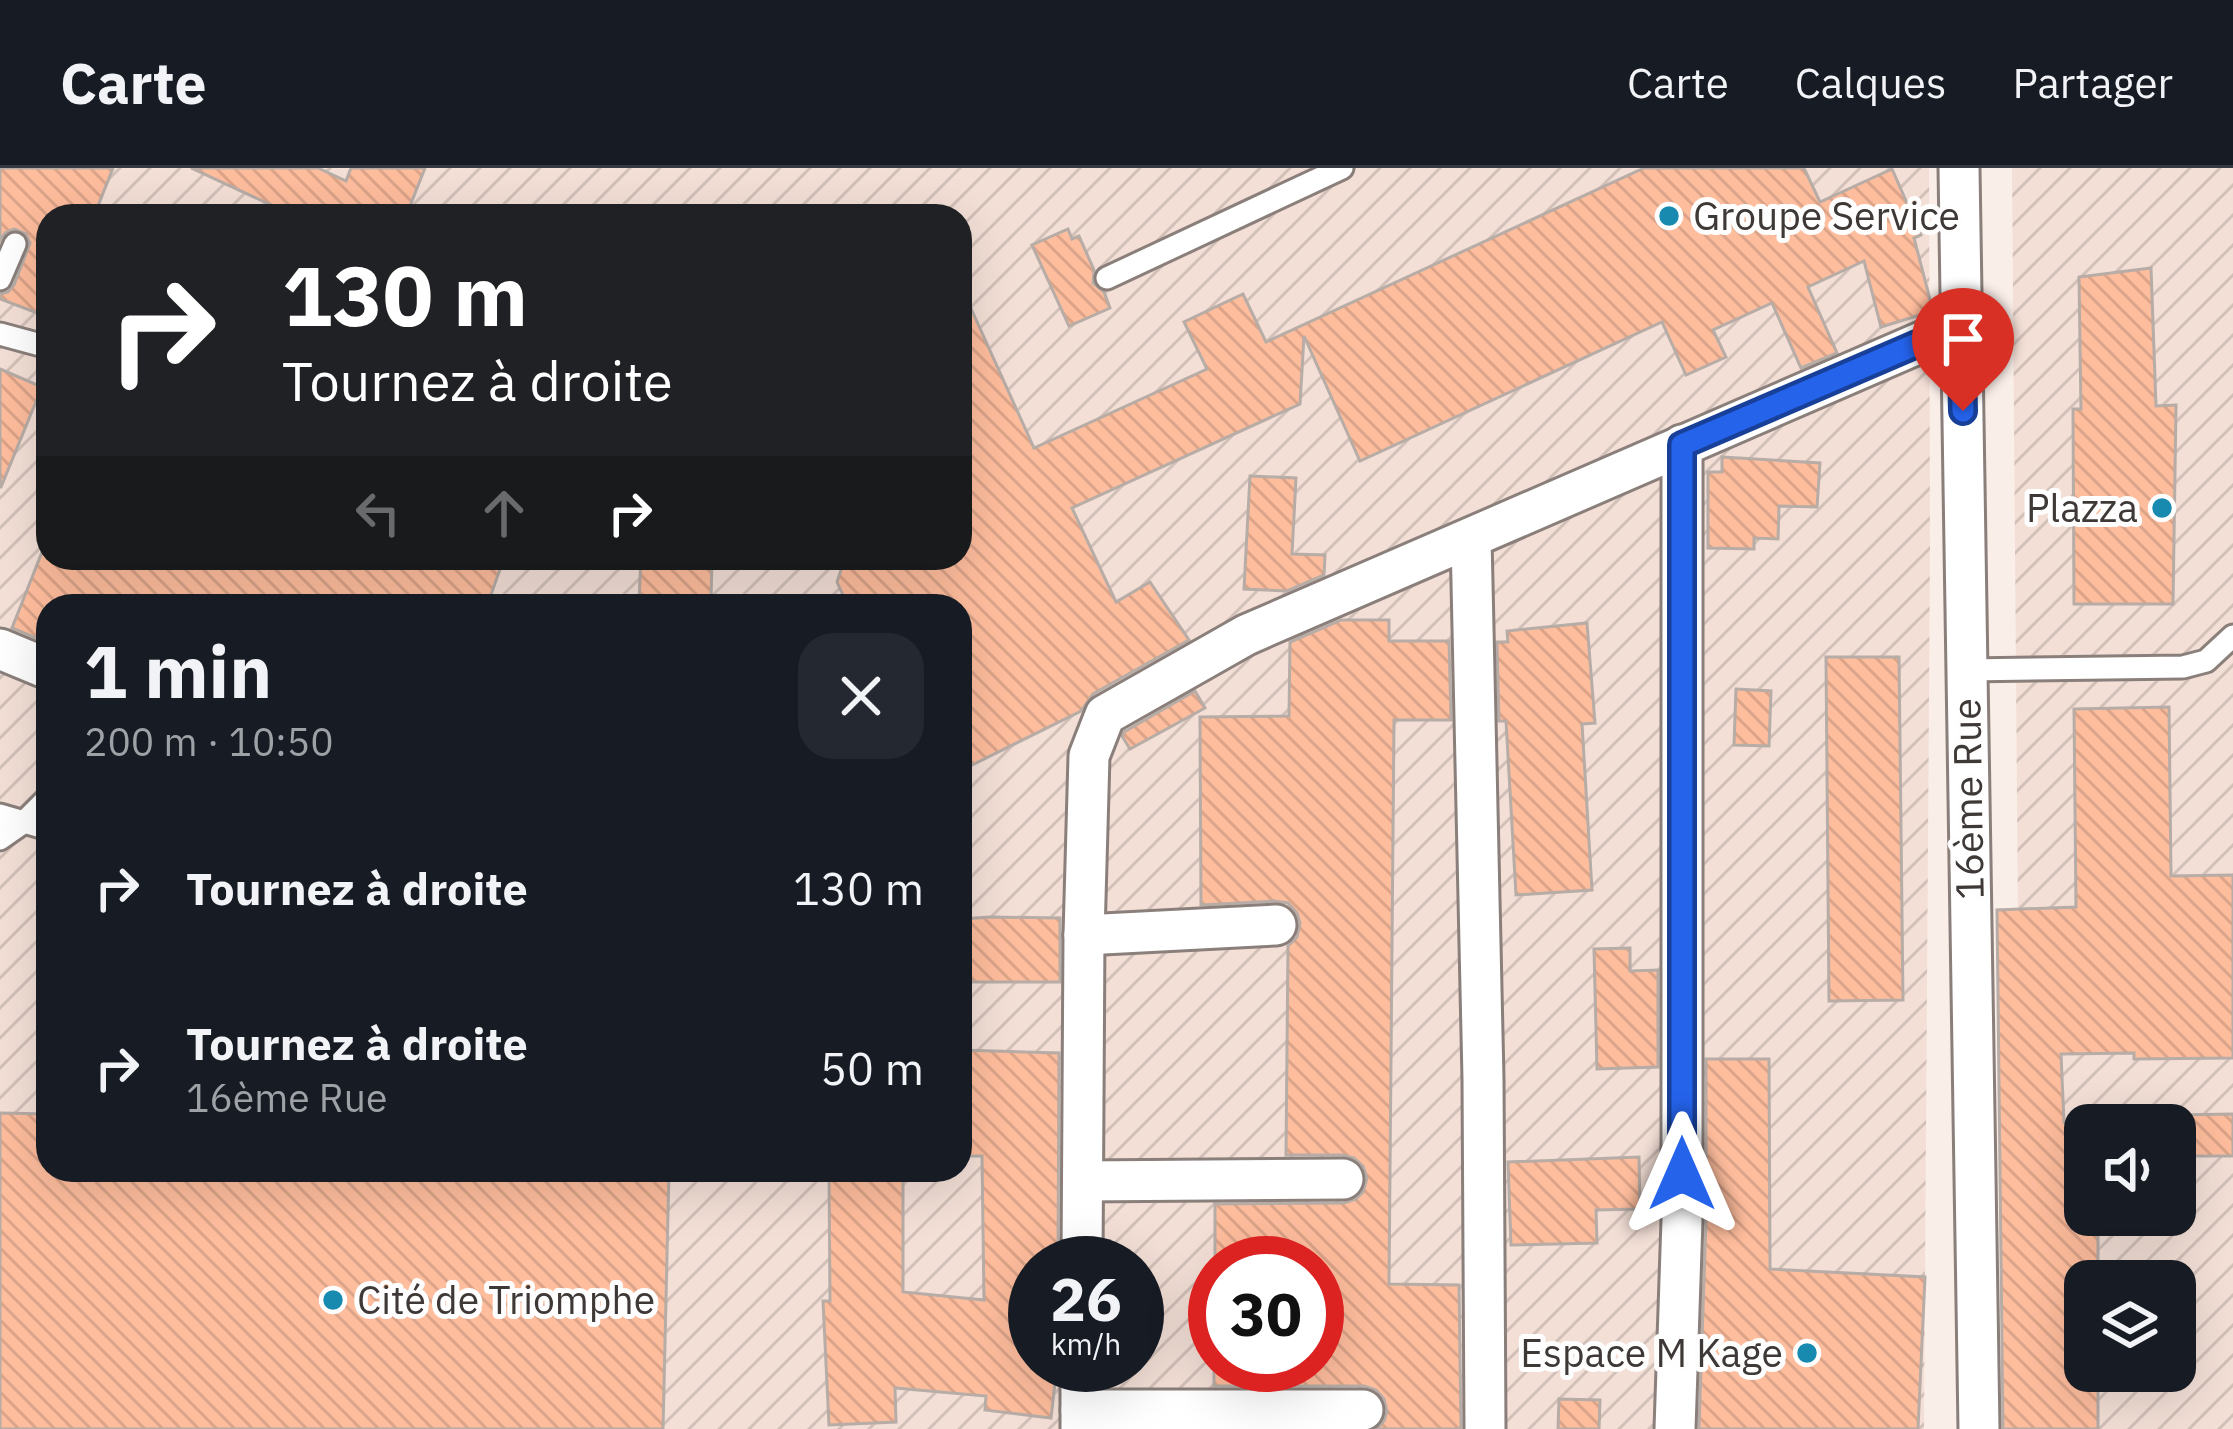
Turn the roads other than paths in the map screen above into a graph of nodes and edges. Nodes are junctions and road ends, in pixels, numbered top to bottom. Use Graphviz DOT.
graph roads {
  1 [pos="1342,168"];
  2 [pos="1959,168"];
  3 [pos="15,244"];
  4 [pos="1107,278"];
  5 [pos="0,279"];
  6 [pos="1961,325"];
  7 [pos="0,334"];
  8 [pos="36,343"];
  9 [pos="1682,445"];
  10 [pos="1471,538"];
  11 [pos="2233,636"];
  12 [pos="0,649"];
  13 [pos="36,664"];
  14 [pos="1966,670"];
  15 [pos="36,810"];
  16 [pos="0,814"];
  17 [pos="22,823"];
  18 [pos="36,826"];
  19 [pos="0,839"];
  20 [pos="1276,926"];
  21 [pos="1084,935"];
  22 [pos="1343,1179"];
  23 [pos="1083,1181"];
  24 [pos="1082,1236"];
  25 [pos="1363,1410"];
  26 [pos="1081,1420"];
  27 [pos="1485,1429"];
  28 [pos="1675,1429"];
  29 [pos="1979,1429"];
  1 -- 4 [label="lane"];
  2 -- 6 [label="street, 16ème Rue"];
  3 -- 5 [label="lane"];
  6 -- 9 [label="street"];
  6 -- 14 [label="street, 16ème Rue"];
  7 -- 8 [label="lane"];
  9 -- 10 [label="street"];
  9 -- 28 [label="street"];
  10 -- 21 [label="street"];
  10 -- 27 [label="street"];
  11 -- 14 [label="lane"];
  12 -- 13 [label="street"];
  14 -- 29 [label="street, 16ème Rue"];
  15 -- 17 [label="lane"];
  16 -- 17 [label="lane"];
  17 -- 18 [label="lane"];
  17 -- 19 [label="lane"];
  20 -- 21 [label="street"];
  21 -- 23 [label="street"];
  22 -- 23 [label="street"];
  23 -- 24 [label="street"];
  25 -- 26 [label="street"];
}
